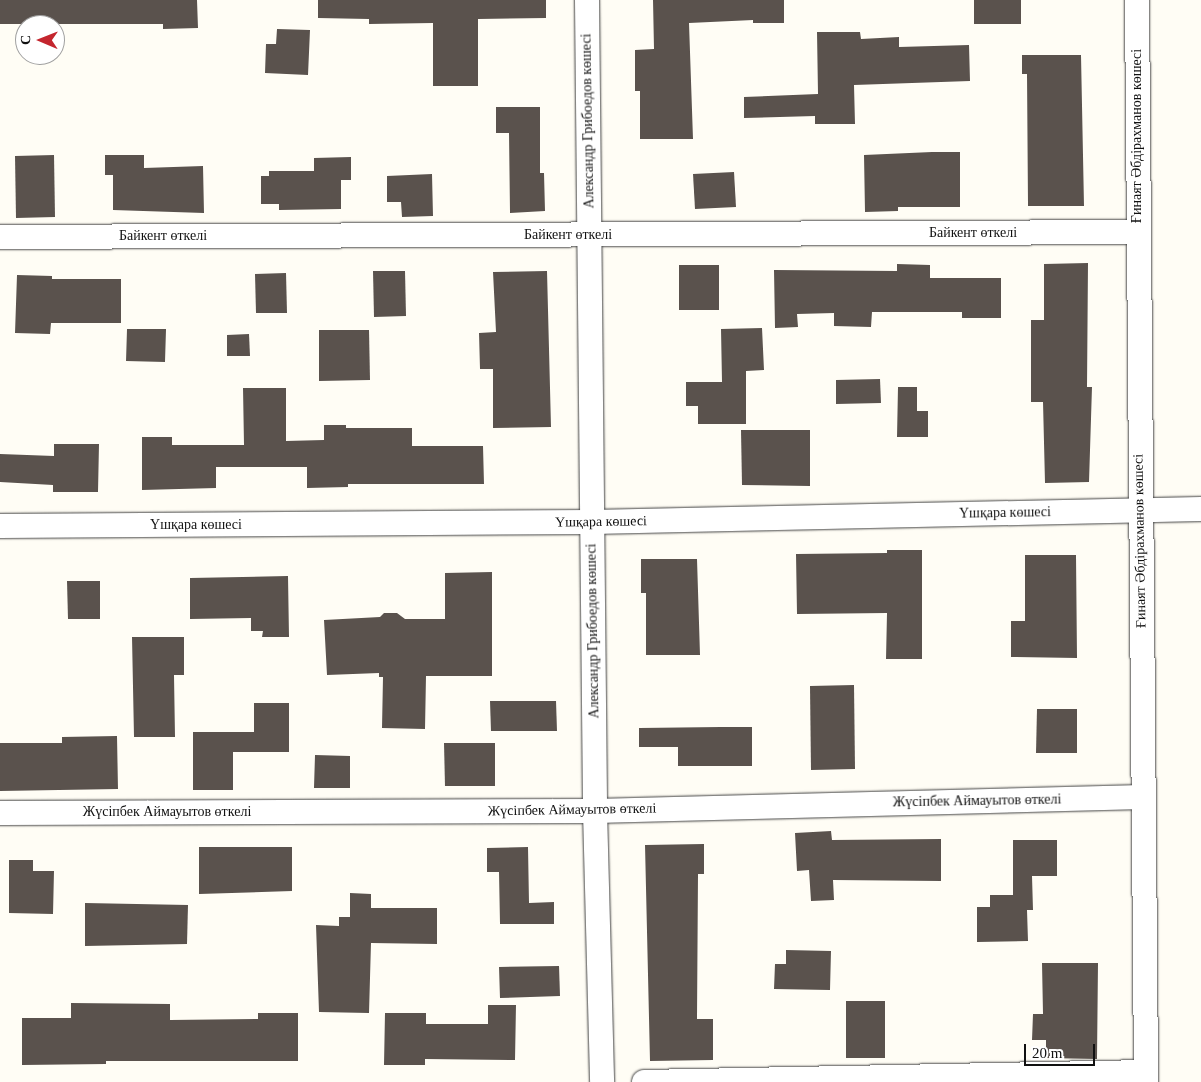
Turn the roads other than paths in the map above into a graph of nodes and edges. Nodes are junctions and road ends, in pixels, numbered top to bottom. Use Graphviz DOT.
graph roads {
  1 [pos="587,0"];
  2 [pos="1137,0"];
  3 [pos="1137,232"];
  4 [pos="589,235"];
  5 [pos="0,237"];
  6 [pos="1201,509"];
  7 [pos="1139,511"];
  8 [pos="592,522"];
  9 [pos="0,526"];
  10 [pos="1143,797"];
  11 [pos="595,811"];
  12 [pos="0,813"];
  13 [pos="1146,1077"];
  14 [pos="602,1082"];
  15 [pos="644,1082"];
  1 -- 4 [label="street, Александр Грибоедов көшесі"];
  2 -- 3 [label="street, Ғинаят Әбдірахманов көшесі"];
  3 -- 4 [label="street, Байкент өткелі"];
  3 -- 7 [label="street, Ғинаят Әбдірахманов көшесі"];
  4 -- 5 [label="street, Байкент өткелі"];
  4 -- 8 [label="street, Александр Грибоедов көшесі"];
  6 -- 7 [label="street, Үшқара көшесі"];
  7 -- 8 [label="street, Үшқара көшесі"];
  7 -- 10 [label="street, Ғинаят Әбдірахманов көшесі"];
  8 -- 9 [label="street, Үшқара көшесі"];
  8 -- 11 [label="street, Александр Грибоедов көшесі"];
  10 -- 11 [label="street, Жүсіпбек Аймауытов өткелі"];
  10 -- 13 [label="street, Ғинаят Әбдірахманов көшесі"];
  11 -- 12 [label="street, Жүсіпбек Аймауытов өткелі"];
  11 -- 14 [label="street, Александр Грибоедов көшесі"];
  13 -- 15 [label="street"];
}
